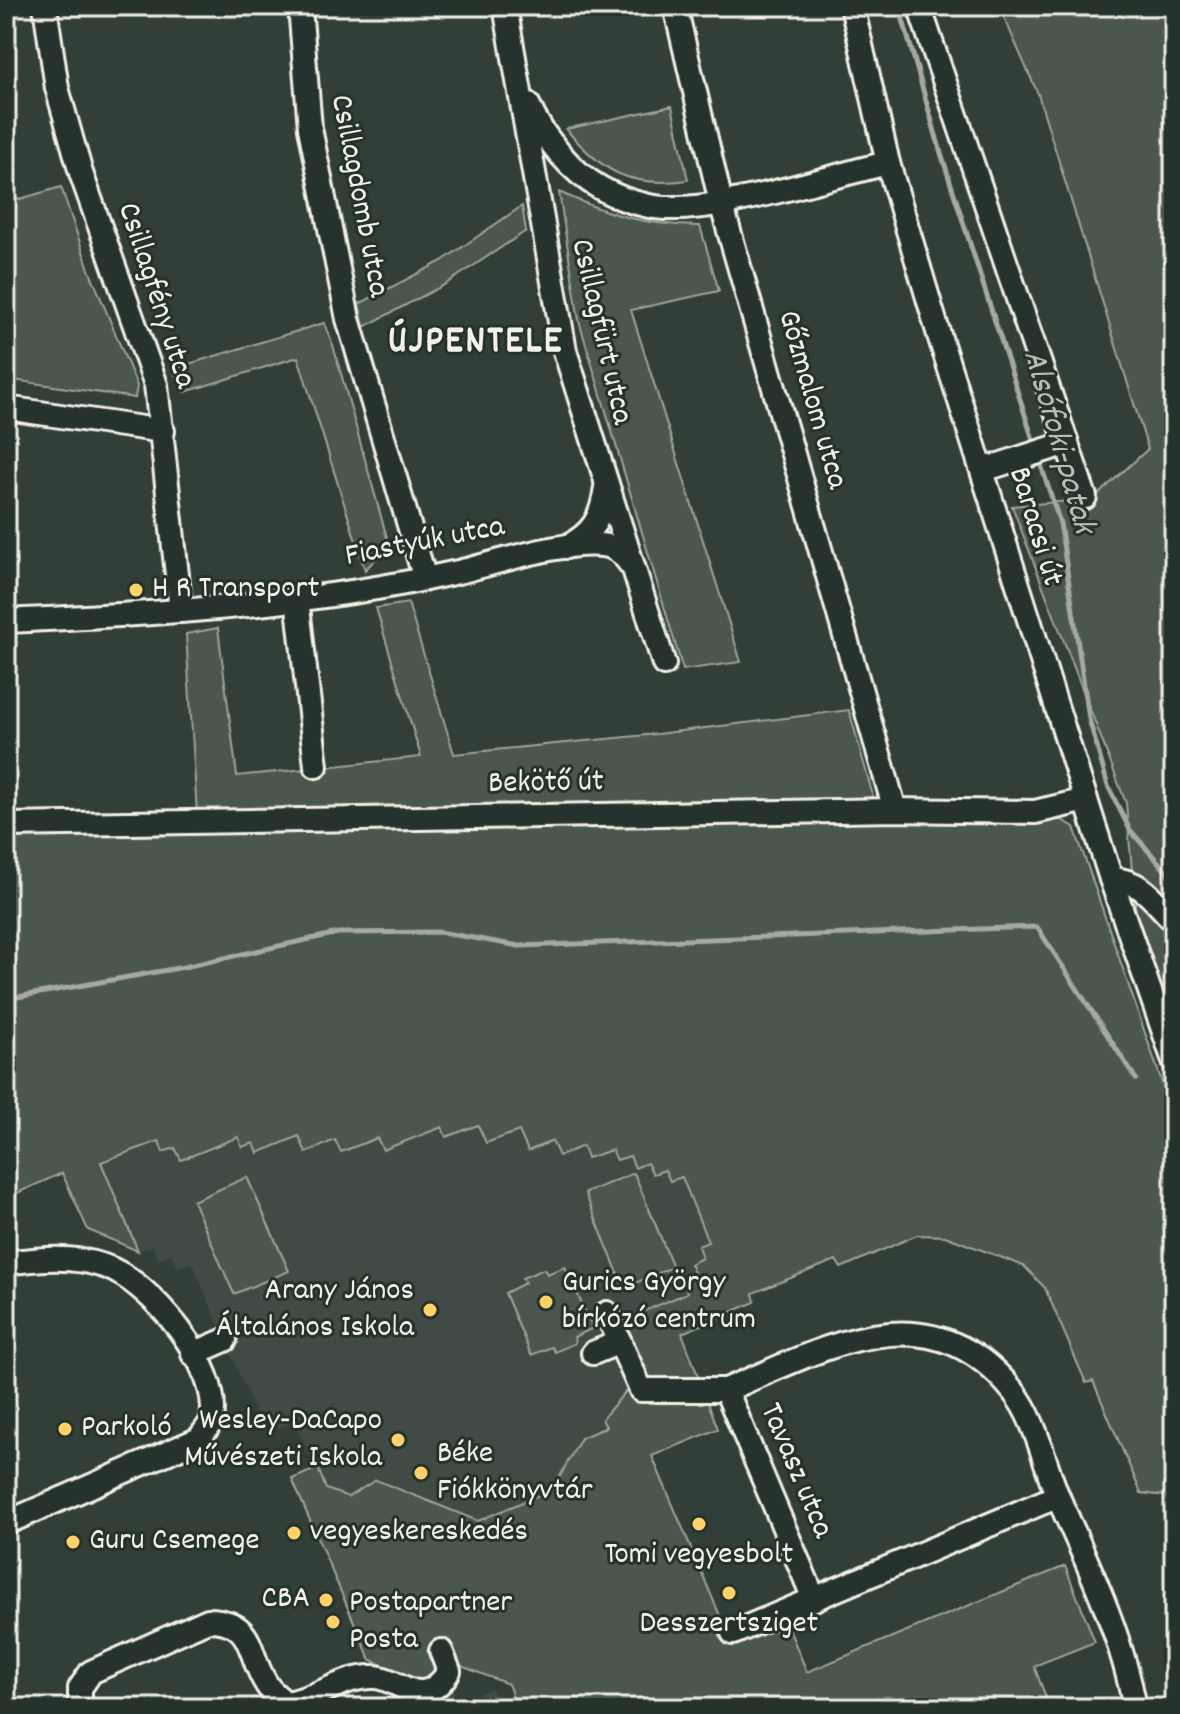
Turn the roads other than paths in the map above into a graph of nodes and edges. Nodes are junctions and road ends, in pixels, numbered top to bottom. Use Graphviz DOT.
graph roads {
  1 [pos="45,6"];
  2 [pos="300,6"];
  3 [pos="505,6"];
  4 [pos="675,6"];
  5 [pos="852,6"];
  6 [pos="919,6"];
  7 [pos="519,81"];
  8 [pos="888,163"];
  9 [pos="576,173"];
  10 [pos="721,203"];
  11 [pos="539,204"];
  12 [pos="6,408"];
  13 [pos="163,431"];
  14 [pos="1059,446"];
  15 [pos="983,470"];
  16 [pos="606,486"];
  17 [pos="1085,497"];
  18 [pos="565,548"];
  19 [pos="632,566"];
  20 [pos="425,579"];
  21 [pos="297,598"];
  22 [pos="181,611"];
  23 [pos="6,621"];
  24 [pos="664,664"];
  25 [pos="316,766"];
  26 [pos="1086,800"];
  27 [pos="895,810"];
  28 [pos="6,825"];
  29 [pos="1111,879"];
  30 [pos="1174,921"];
  31 [pos="1174,1061"];
  32 [pos="6,1263"];
  33 [pos="607,1313"];
  34 [pos="225,1340"];
  35 [pos="620,1342"];
  36 [pos="593,1353"];
  37 [pos="193,1354"];
  38 [pos="726,1390"];
  39 [pos="1058,1496"];
  40 [pos="6,1523"];
  41 [pos="814,1599"];
  42 [pos="733,1633"];
  43 [pos="441,1651"];
  44 [pos="267,1686"];
  45 [pos="279,1706"];
  46 [pos="80,1708"];
  47 [pos="259,1708"];
  48 [pos="1135,1708"];
  1 -- 13 [label="street, Csillagfény utca"];
  2 -- 20 [label="street, Csillagdomb utca"];
  3 -- 7 [label="street, Csillagfürt utca"];
  4 -- 10 [label="street, Gőzmalom utca"];
  5 -- 8 [label="street, Baracsi út"];
  6 -- 14 [label="street, Baracsi út"];
  7 -- 9 [label="street"];
  7 -- 11 [label="street, Csillagfürt utca"];
  8 -- 10 [label="street"];
  8 -- 15 [label="street, Baracsi út"];
  9 -- 10 [label="street"];
  9 -- 11 [label="street"];
  10 -- 27 [label="street, Gőzmalom utca"];
  11 -- 16 [label="street, Csillagfürt utca"];
  12 -- 13 [label="street"];
  13 -- 22 [label="street, Csillagfény utca"];
  14 -- 15 [label="street"];
  14 -- 17 [label="street, Baracsi út"];
  15 -- 26 [label="street, Baracsi út"];
  16 -- 18 [label="street, Fiastyúk utca"];
  16 -- 19 [label="street, Csillagfürt utca"];
  18 -- 19 [label="street, Fiastyúk utca"];
  18 -- 20 [label="street, Fiastyúk utca"];
  19 -- 24 [label="street, Csillagfürt utca"];
  20 -- 21 [label="street, Fiastyúk utca"];
  21 -- 22 [label="street, Fiastyúk utca"];
  21 -- 25 [label="street"];
  22 -- 23 [label="street, Fiastyúk utca"];
  26 -- 27 [label="street, Bekötő út"];
  26 -- 29 [label="street, Baracsi út"];
  27 -- 28 [label="street, Bekötő út"];
  29 -- 30 [label="street"];
  29 -- 31 [label="street, Baracsi út"];
  32 -- 37 [label="street"];
  33 -- 35 [label="street"];
  34 -- 37 [label="street"];
  35 -- 36 [label="street"];
  35 -- 38 [label="street"];
  37 -- 40 [label="street"];
  38 -- 39 [label="street, Tavasz utca"];
  38 -- 41 [label="street, Tavasz utca"];
  39 -- 41 [label="street"];
  39 -- 48 [label="street, Tavasz utca"];
  41 -- 42 [label="street"];
  43 -- 45 [label="street"];
  44 -- 45 [label="street"];
  44 -- 46 [label="street"];
  44 -- 47 [label="street"];
}
